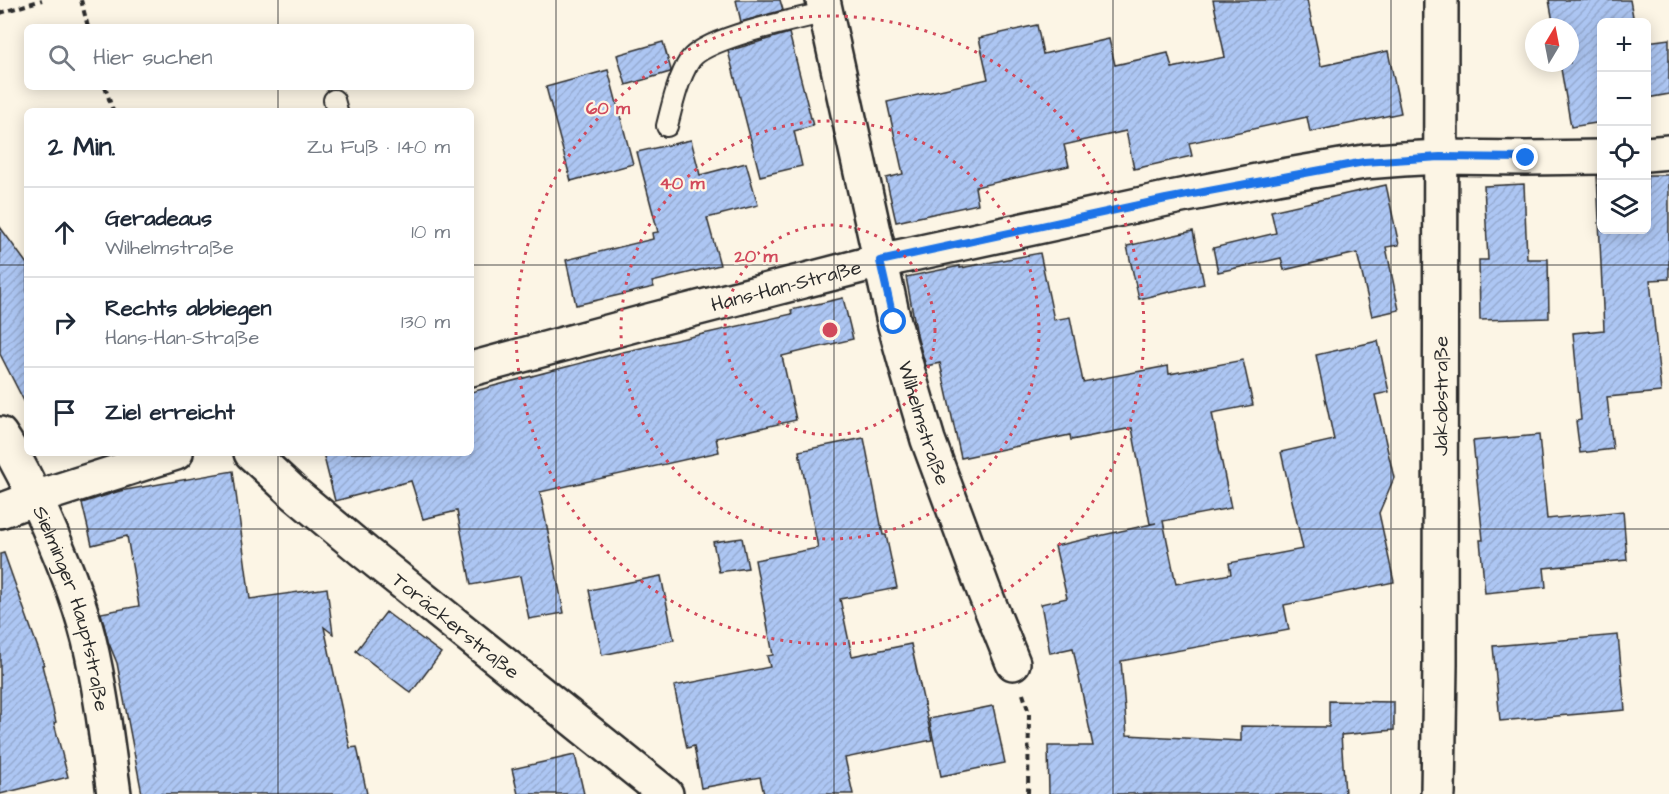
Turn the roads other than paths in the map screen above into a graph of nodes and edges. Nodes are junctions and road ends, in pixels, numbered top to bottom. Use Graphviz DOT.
graph roads {
  1 [pos="1441,0"];
  2 [pos="824,6"];
  3 [pos="667,126"];
  4 [pos="1669,153"];
  5 [pos="1651,154"];
  6 [pos="1440,157"];
  7 [pos="1597,157"];
  8 [pos="880,261"];
  9 [pos="474,368"];
  10 [pos="0,434"];
  11 [pos="167,456"];
  12 [pos="253,456"];
  13 [pos="35,498"];
  14 [pos="0,511"];
  15 [pos="1013,663"];
  16 [pos="114,794"];
  17 [pos="666,794"];
  18 [pos="1438,794"];
  1 -- 6 [label="street, Jakobstraße"];
  2 -- 3 [label="lane"];
  2 -- 8 [label="street, Wilhelmstraße"];
  4 -- 5 [label="street"];
  6 -- 7 [label="street, Hans-Han-Straße"];
  6 -- 8 [label="street, Hans-Han-Straße"];
  6 -- 18 [label="street, Jakobstraße"];
  8 -- 9 [label="street, Hans-Han-Straße"];
  8 -- 15 [label="street, Wilhelmstraße"];
  10 -- 13 [label="street, Sielminger Hauptstraße"];
  11 -- 13 [label="street"];
  12 -- 17 [label="street, Toräckerstraße"];
  13 -- 14 [label="street"];
  13 -- 16 [label="street, Sielminger Hauptstraße"];
}
